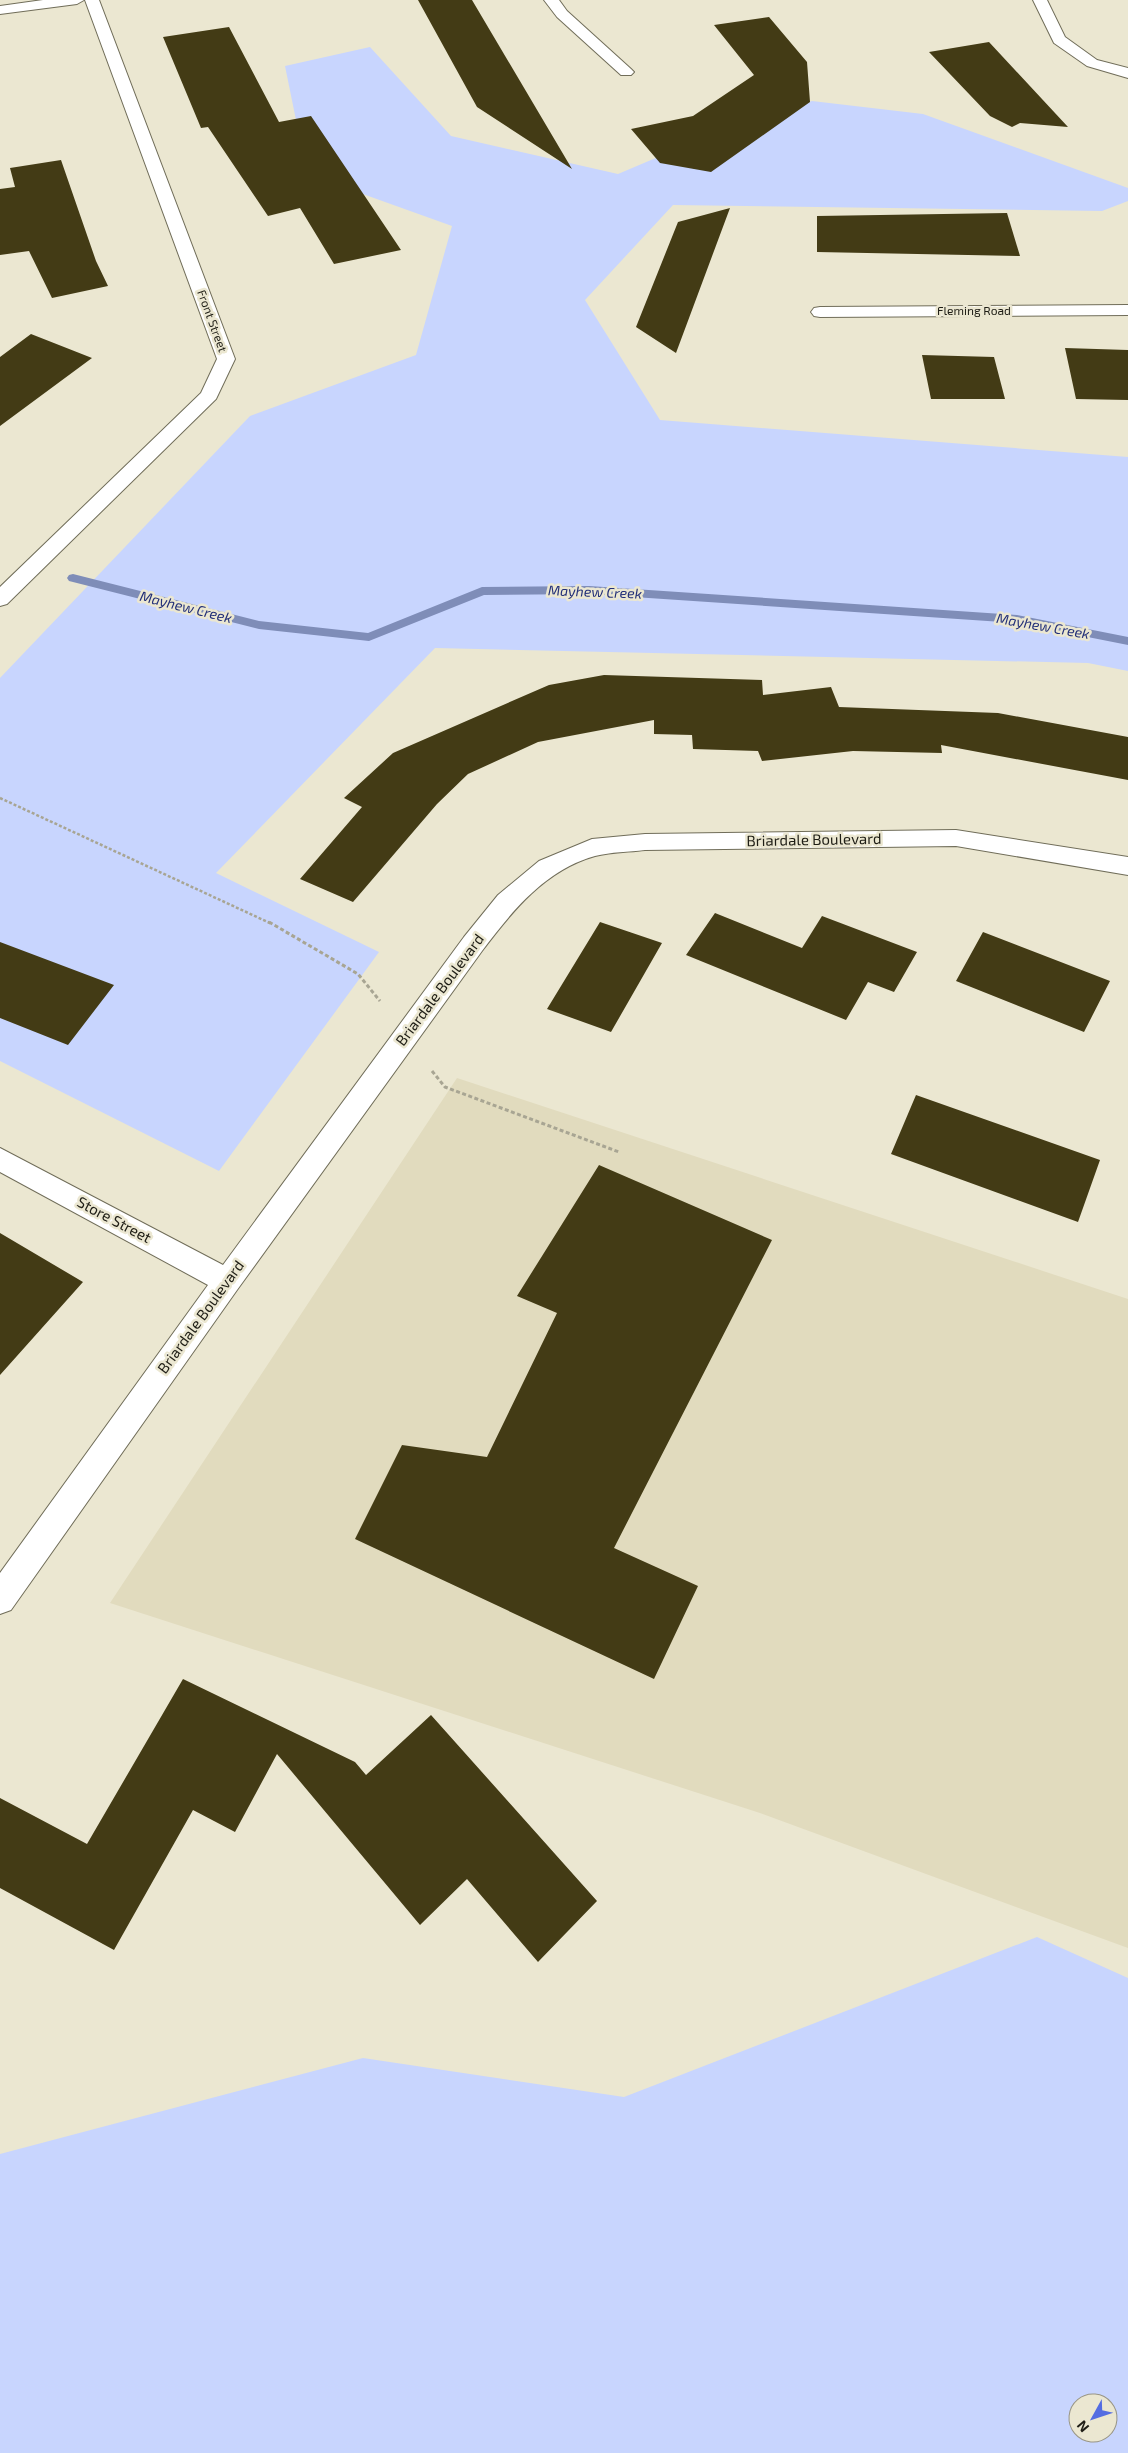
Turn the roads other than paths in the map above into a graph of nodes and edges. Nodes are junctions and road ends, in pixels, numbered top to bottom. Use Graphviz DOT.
graph roads {
  1 [pos="77,0"];
  2 [pos="92,0"];
  3 [pos="551,0"];
  4 [pos="1040,0"];
  5 [pos="0,10"];
  6 [pos="626,72"];
  7 [pos="1128,73"];
  8 [pos="1128,310"];
  9 [pos="820,312"];
  10 [pos="0,599"];
  11 [pos="1128,866"];
  12 [pos="0,1158"];
  13 [pos="227,1281"];
  14 [pos="0,1599"];
  1 -- 5 [label="street"];
  2 -- 10 [label="street, Front Street"];
  3 -- 6 [label="street"];
  4 -- 7 [label="street"];
  8 -- 9 [label="street, Fleming Road"];
  11 -- 13 [label="street, Briardale Boulevard"];
  12 -- 13 [label="street, Store Street"];
  13 -- 14 [label="street, Briardale Boulevard"];
}
